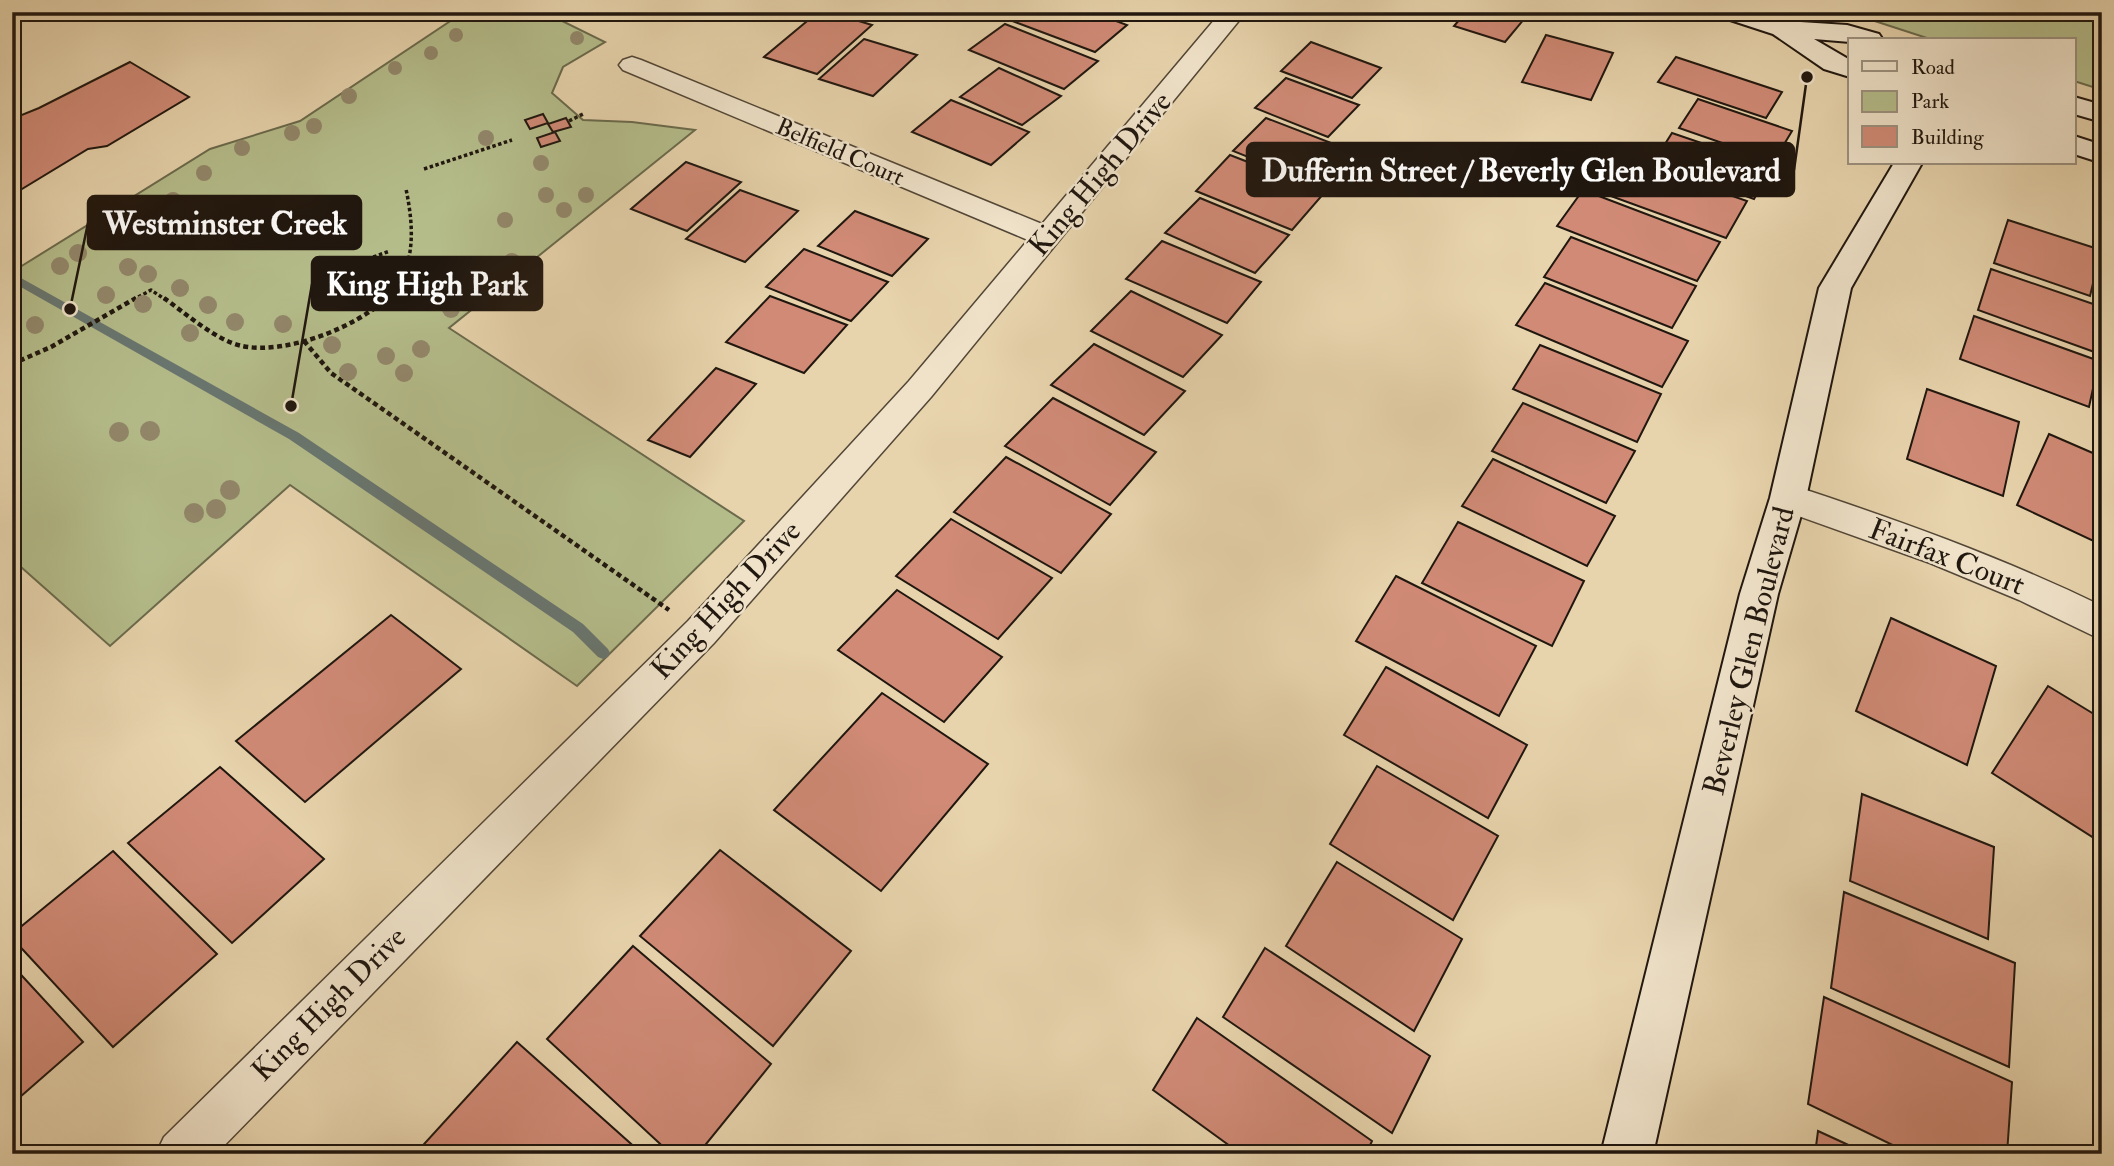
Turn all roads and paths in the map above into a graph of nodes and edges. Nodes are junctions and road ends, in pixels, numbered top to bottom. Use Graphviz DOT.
graph roads {
  1 [pos="1234,12"];
  2 [pos="1730,12"];
  3 [pos="1782,29"];
  4 [pos="1863,38"];
  5 [pos="632,65"];
  6 [pos="1848,68"];
  7 [pos="2076,106"];
  8 [pos="585,113"];
  9 [pos="2102,114"];
  10 [pos="569,121"];
  11 [pos="512,141"];
  12 [pos="2076,146"];
  13 [pos="2102,154"];
  14 [pos="1907,164"];
  15 [pos="424,169"];
  16 [pos="406,189"];
  17 [pos="1048,237"];
  18 [pos="412,247"];
  19 [pos="404,248"];
  20 [pos="390,251"];
  21 [pos="362,261"];
  22 [pos="304,341"];
  23 [pos="12,364"];
  24 [pos="1788,498"];
  25 [pos="2102,624"];
  26 [pos="701,632"];
  27 [pos="181,1154"];
  28 [pos="1627,1154"];
  1 -- 17 [label="street, King High Drive"];
  2 -- 3 [label="street"];
  3 -- 4 [label="street"];
  3 -- 6 [label="street"];
  5 -- 17 [label="street, Belfield Court"];
  7 -- 9 [label="street"];
  8 -- 10 [label="path"];
  11 -- 15 [label="path"];
  12 -- 13 [label="street"];
  14 -- 24 [label="street, Beverley Glen Boulevard"];
  16 -- 18 [label="path"];
  17 -- 26 [label="street, King High Drive"];
  18 -- 19 [label="path"];
  18 -- 22 [label="path"];
  20 -- 21 [label="path"];
  22 -- 23 [label="path"];
  22 -- 26 [label="path"];
  24 -- 25 [label="street, Fairfax Court"];
  24 -- 28 [label="street, Beverley Glen Boulevard"];
  26 -- 27 [label="street, King High Drive"];
}
